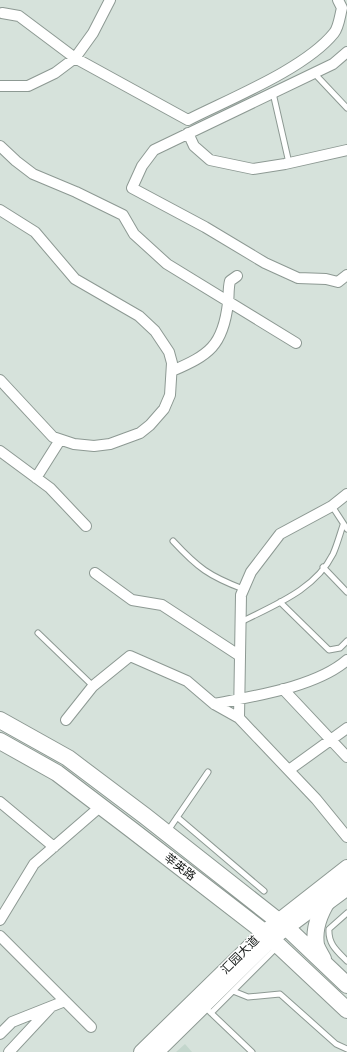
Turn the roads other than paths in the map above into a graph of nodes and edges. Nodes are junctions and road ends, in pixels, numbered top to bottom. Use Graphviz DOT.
graph roads {
  1 [pos="110,0"];
  2 [pos="338,0"];
  3 [pos="1,14"];
  4 [pos="347,52"];
  5 [pos="75,58"];
  6 [pos="314,73"];
  7 [pos="0,86"];
  8 [pos="273,93"];
  9 [pos="347,108"];
  10 [pos="188,133"];
  11 [pos="0,146"];
  12 [pos="347,150"];
  13 [pos="289,163"];
  14 [pos="0,210"];
  15 [pos="347,275"];
  16 [pos="237,276"];
  17 [pos="228,303"];
  18 [pos="296,343"];
  19 [pos="172,371"];
  20 [pos="0,380"];
  21 [pos="60,440"];
  22 [pos="0,451"];
  23 [pos="36,478"];
  24 [pos="347,494"];
  25 [pos="332,506"];
  26 [pos="86,526"];
  27 [pos="345,527"];
  28 [pos="173,541"];
  29 [pos="323,567"];
  30 [pos="95,573"];
  31 [pos="244,589"];
  32 [pos="347,592"];
  33 [pos="280,602"];
  34 [pos="241,622"];
  35 [pos="38,633"];
  36 [pos="347,641"];
  37 [pos="240,656"];
  38 [pos="346,664"];
  39 [pos="93,686"];
  40 [pos="283,690"];
  41 [pos="239,699"];
  42 [pos="214,704"];
  43 [pos="239,718"];
  44 [pos="0,720"];
  45 [pos="66,720"];
  46 [pos="347,728"];
  47 [pos="330,739"];
  48 [pos="0,741"];
  49 [pos="347,757"];
  50 [pos="289,770"];
  51 [pos="208,772"];
  52 [pos="0,802"];
  53 [pos="101,806"];
  54 [pos="177,817"];
  55 [pos="166,832"];
  56 [pos="347,837"];
  57 [pos="54,847"];
  58 [pos="347,867"];
  59 [pos="347,883"];
  60 [pos="264,891"];
  61 [pos="340,894"];
  62 [pos="347,913"];
  63 [pos="0,920"];
  64 [pos="282,923"];
  65 [pos="0,936"];
  66 [pos="271,939"];
  67 [pos="347,961"];
  68 [pos="326,964"];
  69 [pos="347,985"];
  70 [pos="233,991"];
  71 [pos="65,1001"];
  72 [pos="51,1008"];
  73 [pos="208,1009"];
  74 [pos="347,1010"];
  75 [pos="92,1027"];
  76 [pos="0,1034"];
  77 [pos="347,1049"];
  78 [pos="9,1052"];
  79 [pos="141,1052"];
  80 [pos="157,1052"];
  81 [pos="252,1052"];
  1 -- 5 [label="street"];
  2 -- 5 [label="street"];
  3 -- 5 [label="street"];
  4 -- 6 [label="street"];
  5 -- 7 [label="street"];
  6 -- 8 [label="street"];
  6 -- 9 [label="lane"];
  8 -- 10 [label="street"];
  8 -- 13 [label="lane"];
  10 -- 13 [label="street"];
  10 -- 15 [label="street"];
  11 -- 17 [label="street"];
  12 -- 13 [label="street"];
  14 -- 19 [label="street"];
  16 -- 17 [label="street"];
  17 -- 18 [label="street"];
  17 -- 19 [label="street"];
  19 -- 21 [label="street"];
  20 -- 21 [label="street"];
  21 -- 23 [label="street"];
  22 -- 23 [label="street"];
  23 -- 26 [label="street"];
  24 -- 25 [label="street"];
  25 -- 27 [label="lane"];
  25 -- 31 [label="street"];
  27 -- 29 [label="lane"];
  28 -- 31 [label="lane"];
  29 -- 32 [label="lane"];
  29 -- 33 [label="lane"];
  30 -- 37 [label="street"];
  31 -- 34 [label="street"];
  33 -- 34 [label="lane"];
  33 -- 36 [label="lane"];
  34 -- 37 [label="street"];
  35 -- 39 [label="lane"];
  37 -- 41 [label="street"];
  38 -- 40 [label="street"];
  39 -- 42 [label="street"];
  39 -- 45 [label="street"];
  40 -- 41 [label="street"];
  40 -- 47 [label="street"];
  41 -- 42 [label="street"];
  41 -- 43 [label="street"];
  42 -- 43 [label="street"];
  43 -- 50 [label="street"];
  44 -- 55 [label="main road, 莘英路"];
  46 -- 47 [label="street"];
  47 -- 49 [label="street"];
  47 -- 50 [label="street"];
  48 -- 53 [label="main road, 莘英路"];
  50 -- 56 [label="street"];
  51 -- 54 [label="lane"];
  52 -- 57 [label="street"];
  53 -- 57 [label="street"];
  53 -- 66 [label="main road, 莘英路"];
  54 -- 55 [label="lane"];
  54 -- 60 [label="lane"];
  55 -- 64 [label="main road, 莘英路"];
  57 -- 63 [label="street"];
  58 -- 64 [label="main road, 汇园大道"];
  59 -- 61 [label="main road, 汇园大道"];
  61 -- 64 [label="main road, 汇园大道"];
  61 -- 68 [label="main road"];
  62 -- 67 [label="lane"];
  64 -- 66 [label="main road, 汇园大道"];
  64 -- 68 [label="main road, 莘英路"];
  65 -- 71 [label="street"];
  66 -- 70 [label="lane"];
  66 -- 73 [label="main road, 汇园大道"];
  66 -- 74 [label="main road, 莘英路"];
  66 -- 79 [label="main road, 汇园大道"];
  68 -- 69 [label="main road, 莘英路"];
  70 -- 73 [label="lane"];
  70 -- 77 [label="lane"];
  71 -- 72 [label="street"];
  71 -- 75 [label="street"];
  72 -- 76 [label="street"];
  72 -- 78 [label="street"];
  73 -- 80 [label="main road, 汇园大道"];
  73 -- 81 [label="lane"];
}
